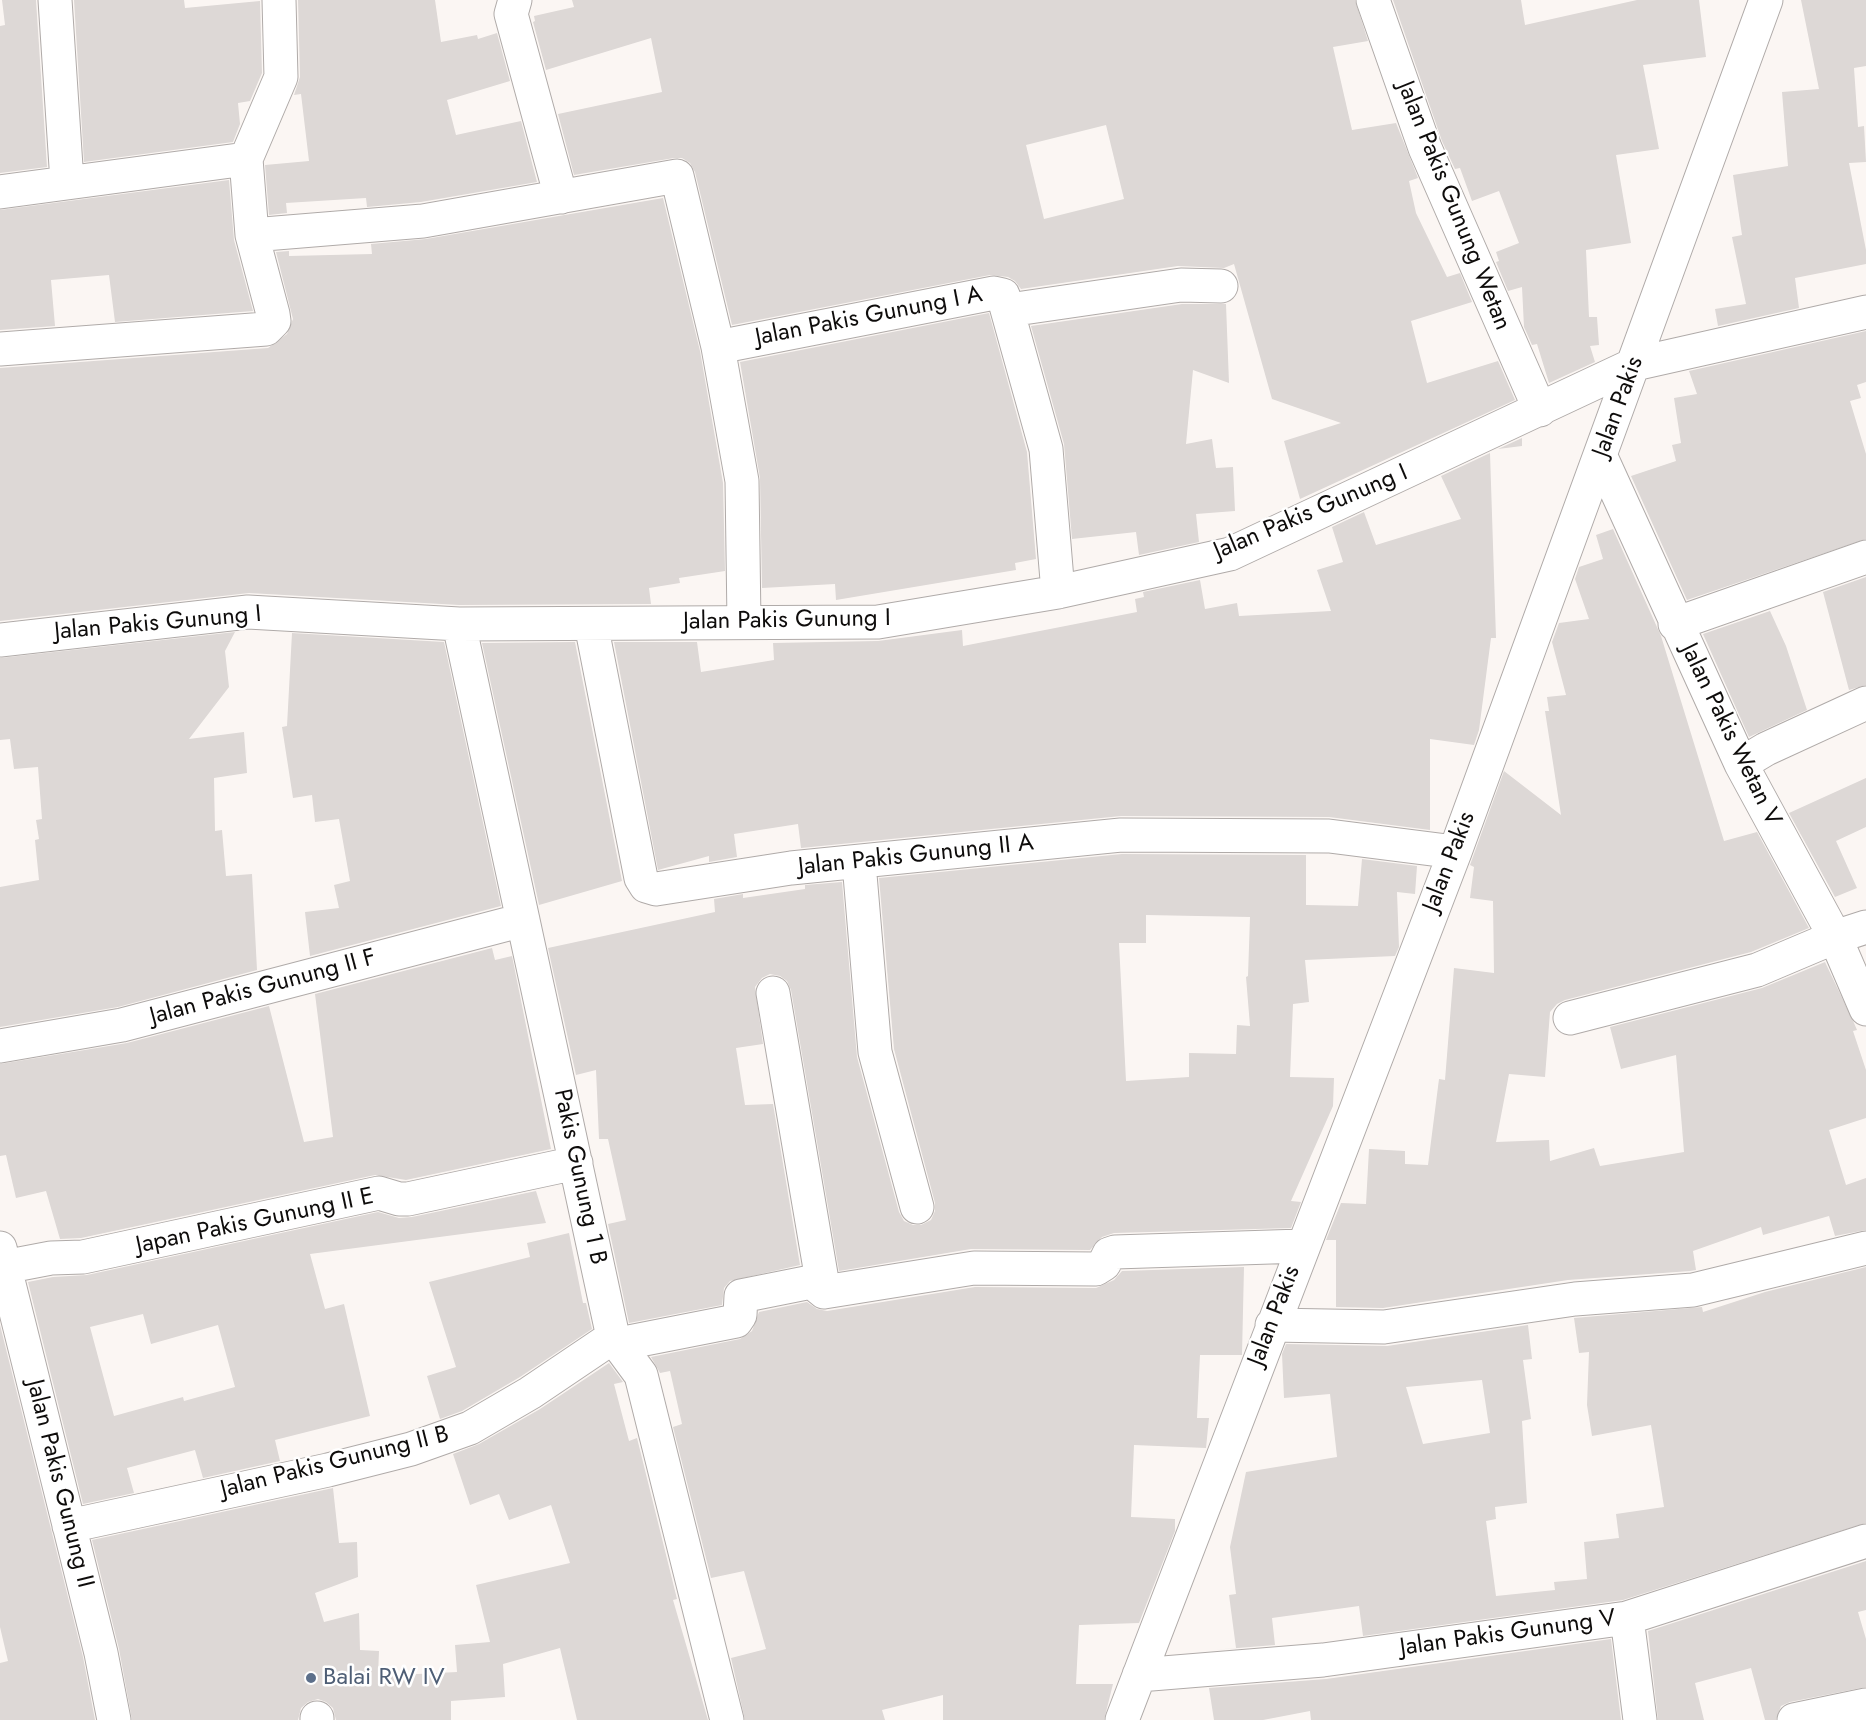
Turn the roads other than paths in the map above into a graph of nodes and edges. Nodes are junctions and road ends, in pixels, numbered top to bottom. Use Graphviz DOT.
graph roads {
  1 [pos="55,0"];
  2 [pos="279,0"];
  3 [pos="515,0"];
  4 [pos="1373,0"];
  5 [pos="1766,0"];
  6 [pos="246,159"];
  7 [pos="67,182"];
  8 [pos="0,192"];
  9 [pos="561,197"];
  10 [pos="252,235"];
  11 [pos="1221,286"];
  12 [pos="1009,310"];
  13 [pos="1866,312"];
  14 [pos="718,347"];
  15 [pos="0,349"];
  16 [pos="1635,364"];
  17 [pos="1540,410"];
  18 [pos="1601,457"];
  19 [pos="1866,557"];
  20 [pos="1058,592"];
  21 [pos="744,622"];
  22 [pos="459,624"];
  23 [pos="591,624"];
  24 [pos="1675,624"];
  25 [pos="0,640"];
  26 [pos="1866,703"];
  27 [pos="1741,764"];
  28 [pos="1455,852"];
  29 [pos="859,863"];
  30 [pos="524,920"];
  31 [pos="1866,927"];
  32 [pos="1835,937"];
  33 [pos="773,993"];
  34 [pos="1866,1009"];
  35 [pos="1569,1018"];
  36 [pos="0,1046"];
  37 [pos="576,1163"];
  38 [pos="917,1208"];
  39 [pos="1302,1246"];
  40 [pos="1866,1248"];
  41 [pos="2,1257"];
  42 [pos="824,1292"];
  43 [pos="1272,1325"];
  44 [pos="616,1341"];
  45 [pos="69,1526"];
  46 [pos="1866,1540"];
  47 [pos="1627,1618"];
  48 [pos="1139,1675"];
  49 [pos="1866,1705"];
  50 [pos="114,1720"];
  51 [pos="727,1720"];
  52 [pos="1122,1720"];
  53 [pos="1640,1720"];
  54 [pos="1794,1720"];
  1 -- 7 [label="street"];
  2 -- 6 [label="street"];
  3 -- 9 [label="street"];
  4 -- 17 [label="street, Jalan Pakis Gunung Wetan"];
  5 -- 16 [label="street, Jalan Pakis"];
  6 -- 7 [label="street"];
  6 -- 10 [label="street"];
  7 -- 8 [label="street"];
  9 -- 10 [label="street"];
  9 -- 14 [label="street"];
  10 -- 15 [label="street"];
  11 -- 12 [label="street"];
  12 -- 14 [label="street, Jalan Pakis Gunung I A"];
  12 -- 20 [label="street, Jalan Pakis Gunung I A"];
  13 -- 16 [label="street, Jalan Pakis Gunung I"];
  14 -- 21 [label="street"];
  16 -- 17 [label="street, Jalan Pakis Gunung I"];
  16 -- 18 [label="street, Jalan Pakis"];
  17 -- 20 [label="street, Jalan Pakis Gunung I"];
  18 -- 24 [label="street, Jalan Pakis Wetan V"];
  18 -- 28 [label="street, Jalan Pakis"];
  19 -- 24 [label="street"];
  20 -- 21 [label="street, Jalan Pakis Gunung I"];
  21 -- 23 [label="street, Jalan Pakis Gunung I"];
  22 -- 23 [label="street, Jalan Pakis Gunung I"];
  22 -- 25 [label="street, Jalan Pakis Gunung I"];
  22 -- 30 [label="street, Pakis Gunung 1 B"];
  23 -- 29 [label="street, Jalan Pakis Gunung II A"];
  24 -- 27 [label="street, Jalan Pakis Wetan V"];
  26 -- 27 [label="street"];
  27 -- 32 [label="street, Jalan Pakis Wetan V"];
  28 -- 29 [label="street, Jalan Pakis Gunung II A"];
  28 -- 39 [label="street, Jalan Pakis"];
  29 -- 38 [label="street"];
  30 -- 36 [label="street, Jalan Pakis Gunung II F"];
  30 -- 37 [label="street, Pakis Gunung 1 B"];
  31 -- 32 [label="street"];
  32 -- 34 [label="street, Jalan Pakis Wetan V"];
  32 -- 35 [label="street"];
  33 -- 42 [label="street"];
  37 -- 41 [label="street, Japan Pakis Gunung II E"];
  37 -- 44 [label="street, Pakis Gunung 1 B"];
  39 -- 42 [label="street"];
  39 -- 43 [label="street, Jalan Pakis"];
  40 -- 43 [label="street"];
  41 -- 45 [label="street, Jalan Pakis Gunung II"];
  42 -- 44 [label="street"];
  43 -- 48 [label="street, Jalan Pakis"];
  44 -- 45 [label="street, Jalan Pakis Gunung II B"];
  44 -- 51 [label="street, Pakis Gunung 1 B"];
  45 -- 50 [label="street, Jalan Pakis Gunung II"];
  46 -- 47 [label="street, Jalan Pakis Gunung V"];
  47 -- 48 [label="street, Jalan Pakis Gunung V"];
  47 -- 53 [label="street"];
  48 -- 52 [label="street, Jalan Pakis"];
  49 -- 54 [label="street"];
}
